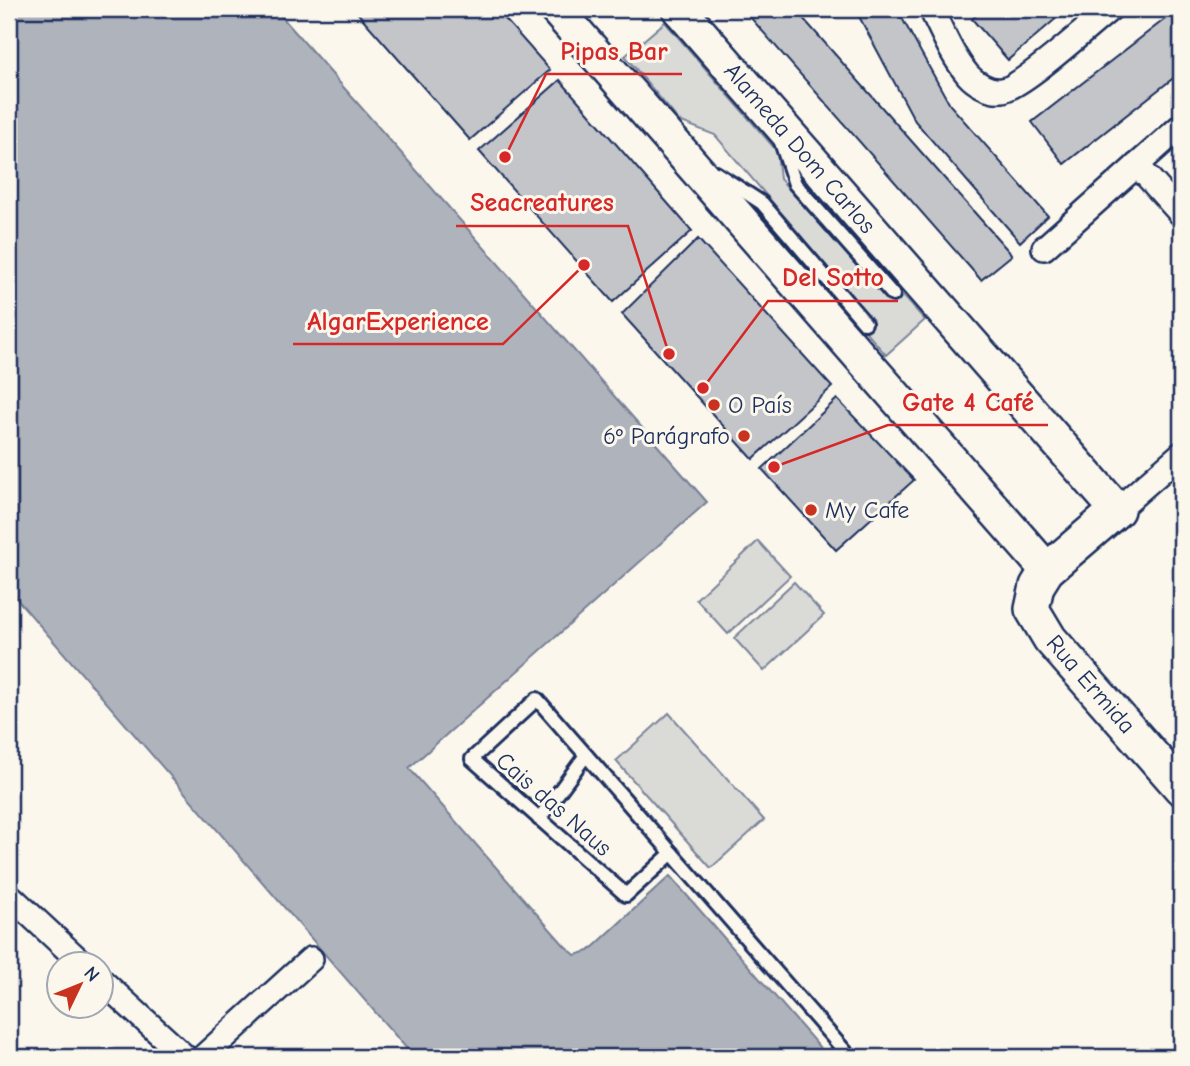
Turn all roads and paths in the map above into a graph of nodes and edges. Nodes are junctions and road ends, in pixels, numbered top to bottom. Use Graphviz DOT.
graph roads {
  1 [pos="556,9"];
  2 [pos="679,9"];
  3 [pos="931,9"];
  4 [pos="1110,9"];
  5 [pos="772,116"];
  6 [pos="1181,126"];
  7 [pos="677,148"];
  8 [pos="1137,165"];
  9 [pos="1181,214"];
  10 [pos="1044,248"];
  11 [pos="893,295"];
  12 [pos="865,323"];
  13 [pos="1181,454"];
  14 [pos="1116,510"];
  15 [pos="1047,570"];
  16 [pos="586,755"];
  17 [pos="1181,788"];
  18 [pos="539,819"];
  19 [pos="672,853"];
  20 [pos="9,895"];
  21 [pos="68,950"];
  22 [pos="311,959"];
  23 [pos="116,994"];
  24 [pos="185,1057"];
  25 [pos="203,1057"];
  26 [pos="850,1057"];
  1 -- 7 [label="street"];
  2 -- 5 [label="street, Alameda Dom Carlos"];
  3 -- 4 [label="street"];
  5 -- 11 [label="lane"];
  5 -- 14 [label="street, Alameda Dom Carlos"];
  6 -- 8 [label="street"];
  7 -- 12 [label="lane"];
  7 -- 15 [label="street"];
  8 -- 9 [label="street"];
  8 -- 10 [label="street"];
  13 -- 14 [label="street"];
  14 -- 15 [label="street"];
  15 -- 17 [label="street, Rua Ermida"];
  16 -- 18 [label="lane"];
  16 -- 18 [label="lane, Cais das Naus"];
  16 -- 19 [label="lane, Cais das Naus"];
  18 -- 19 [label="lane, Cais das Naus"];
  19 -- 26 [label="lane, Cais das Naus"];
  20 -- 21 [label="street"];
  22 -- 25 [label="street"];
  23 -- 24 [label="street"];
}
